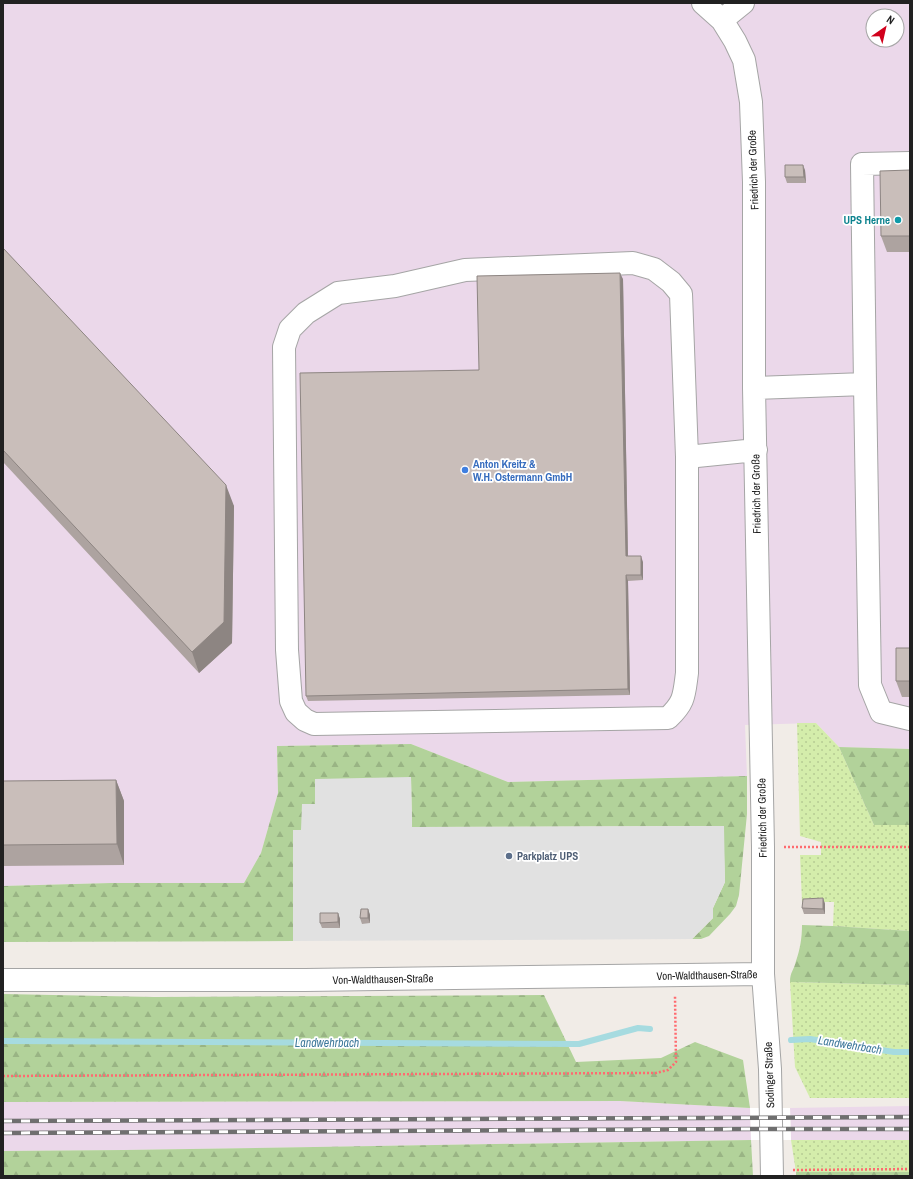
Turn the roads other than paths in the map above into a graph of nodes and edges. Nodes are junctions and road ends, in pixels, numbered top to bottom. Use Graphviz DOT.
graph roads {
  1 [pos="703,3"];
  2 [pos="743,3"];
  3 [pos="722,20"];
  4 [pos="910,164"];
  5 [pos="865,384"];
  6 [pos="754,388"];
  7 [pos="756,450"];
  8 [pos="687,457"];
  9 [pos="910,719"];
  10 [pos="763,974"];
  11 [pos="3,980"];
  12 [pos="772,1173"];
  1 -- 3 [label="street, Friedrich der Große"];
  2 -- 3 [label="street"];
  3 -- 6 [label="street, Friedrich der Große"];
  4 -- 5 [label="street"];
  5 -- 6 [label="street"];
  5 -- 9 [label="street"];
  6 -- 7 [label="street, Friedrich der Große"];
  7 -- 8 [label="street"];
  7 -- 10 [label="street, Friedrich der Große"];
  8 -- 8 [label="street"];
  10 -- 11 [label="street, Von-Waldthausen-Straße"];
  10 -- 12 [label="street, Sodinger Straße"];
}
